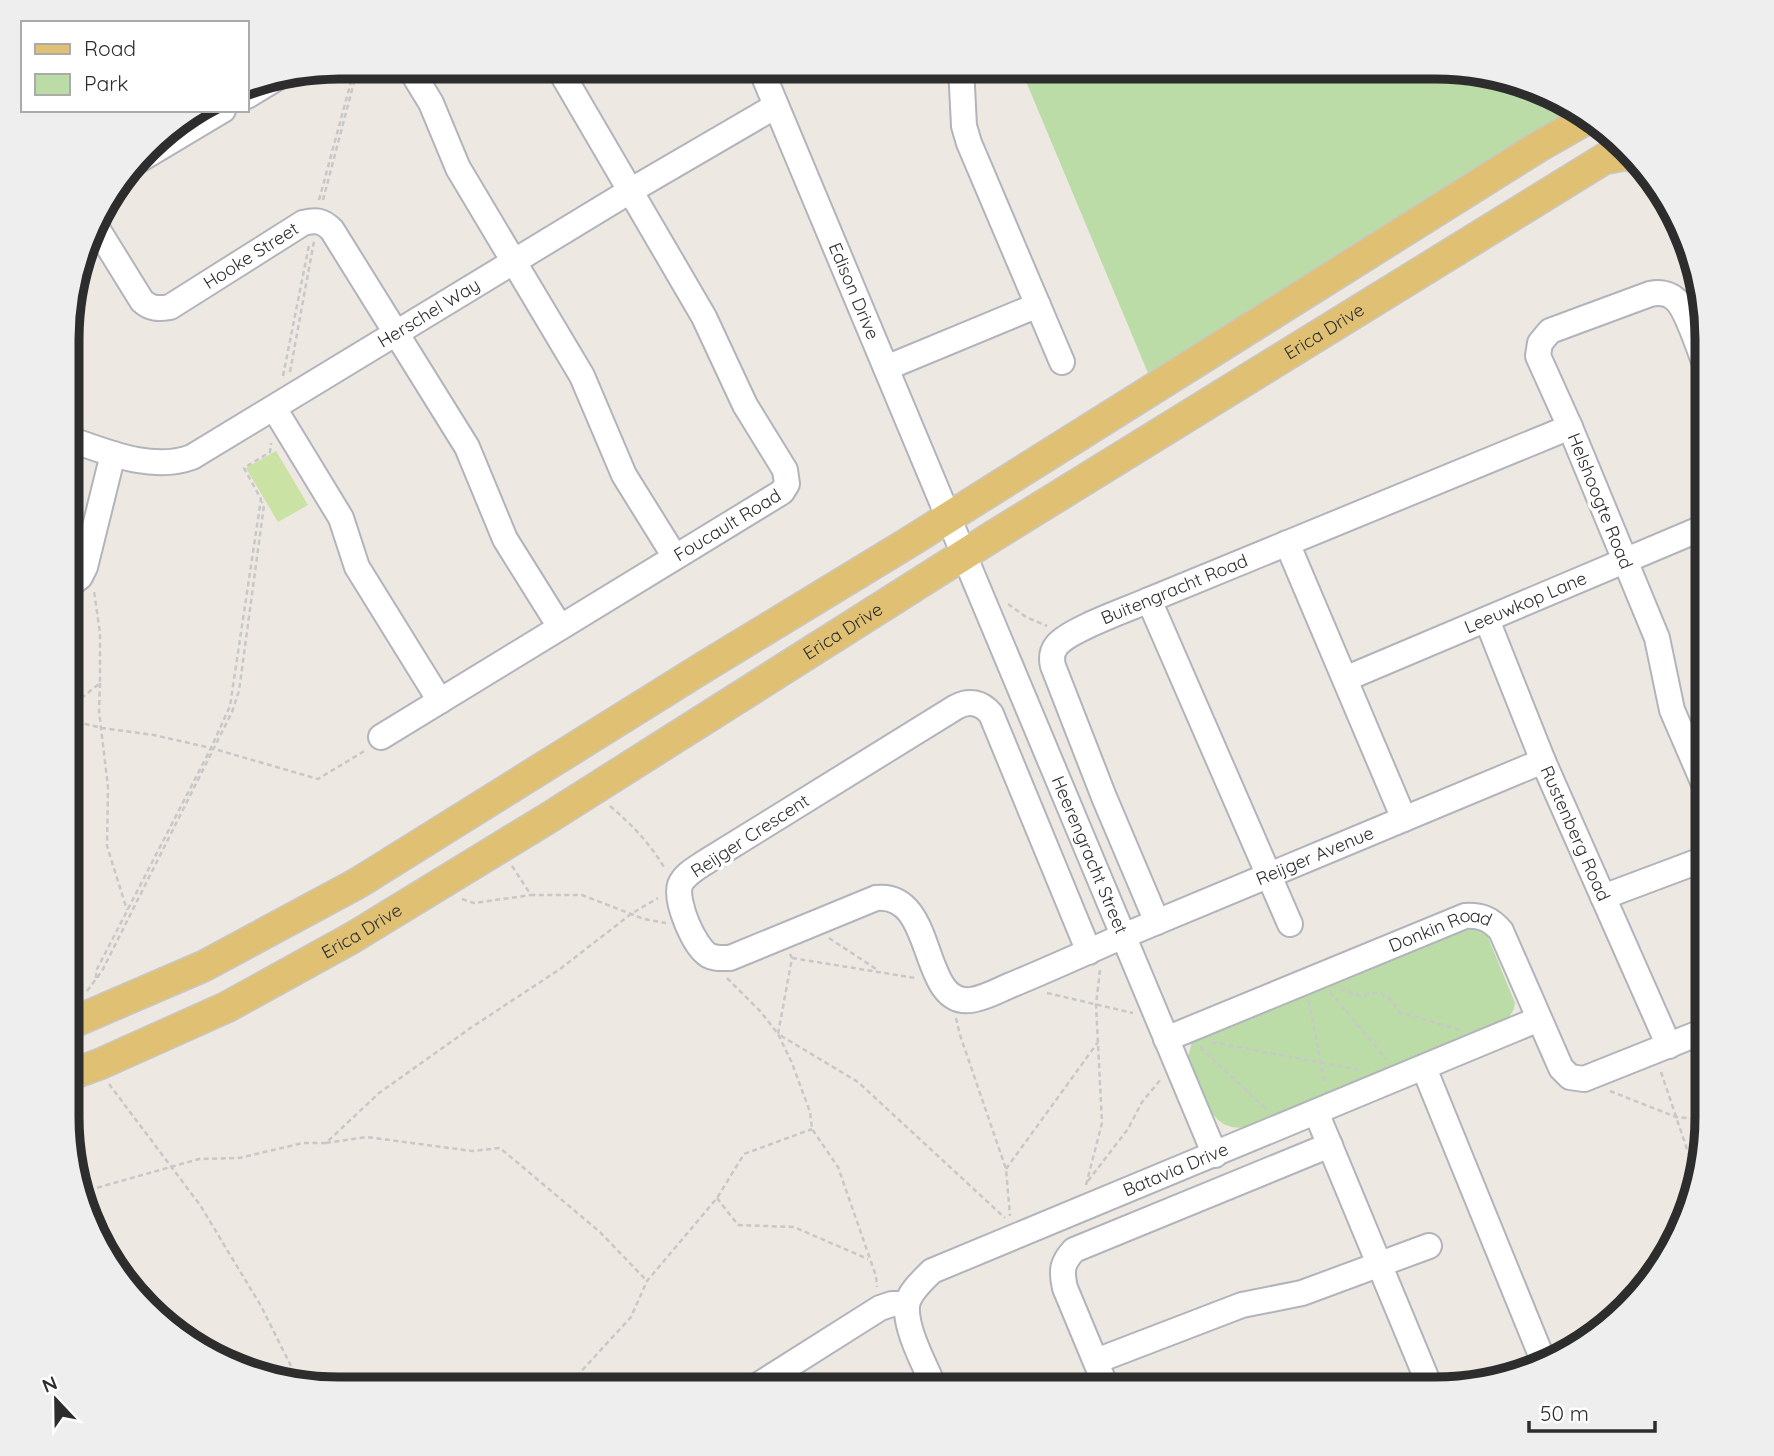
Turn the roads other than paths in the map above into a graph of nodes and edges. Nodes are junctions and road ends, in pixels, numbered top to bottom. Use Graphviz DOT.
graph roads {
  1 [pos="417,79"];
  2 [pos="565,79"];
  3 [pos="765,79"];
  4 [pos="962,79"];
  5 [pos="776,106"];
  6 [pos="220,112"];
  7 [pos="1580,123"];
  8 [pos="166,144"];
  9 [pos="1620,156"];
  10 [pos="630,191"];
  11 [pos="101,235"];
  12 [pos="513,262"];
  13 [pos="1038,304"];
  14 [pos="397,332"];
  15 [pos="1695,341"];
  16 [pos="1062,362"];
  17 [pos="886,368"];
  18 [pos="274,408"];
  19 [pos="1570,427"];
  20 [pos="79,442"];
  21 [pos="113,454"];
  22 [pos="948,517"];
  23 [pos="1695,531"];
  24 [pos="1287,543"];
  25 [pos="964,554"];
  26 [pos="676,557"];
  27 [pos="1625,562"];
  28 [pos="79,569"];
  29 [pos="1149,600"];
  30 [pos="1487,620"];
  31 [pos="560,627"];
  32 [pos="1345,679"];
  33 [pos="440,701"];
  34 [pos="381,737"];
  35 [pos="1544,761"];
  36 [pos="1695,763"];
  37 [pos="1404,819"];
  38 [pos="1695,862"];
  39 [pos="1268,876"];
  40 [pos="1603,897"];
  41 [pos="1157,922"];
  42 [pos="1290,924"];
  43 [pos="1123,936"];
  44 [pos="1093,950"];
  45 [pos="1539,1019"];
  46 [pos="79,1020"];
  47 [pos="1695,1035"];
  48 [pos="1166,1039"];
  49 [pos="1662,1049"];
  50 [pos="1424,1068"];
  51 [pos="80,1082"];
  52 [pos="1324,1109"];
  53 [pos="1330,1145"];
  54 [pos="1214,1154"];
  55 [pos="1429,1246"];
  56 [pos="1380,1264"];
  57 [pos="907,1304"];
  58 [pos="1541,1354"];
  59 [pos="1096,1361"];
  60 [pos="771,1377"];
  61 [pos="930,1377"];
  62 [pos="1102,1377"];
  63 [pos="1426,1377"];
  1 -- 12 [label="street"];
  2 -- 10 [label="street, Foucault Road"];
  3 -- 5 [label="street, Edison Drive"];
  4 -- 13 [label="street"];
  5 -- 10 [label="street, Herschel Way"];
  5 -- 17 [label="street, Edison Drive"];
  6 -- 8 [label="street"];
  7 -- 22 [label="main road"];
  9 -- 25 [label="main road, Erica Drive"];
  10 -- 12 [label="street, Herschel Way"];
  10 -- 26 [label="street, Foucault Road"];
  11 -- 14 [label="street, Hooke Street"];
  12 -- 14 [label="street, Herschel Way"];
  12 -- 26 [label="street"];
  13 -- 16 [label="street"];
  13 -- 17 [label="street"];
  14 -- 18 [label="street, Herschel Way"];
  14 -- 31 [label="street"];
  15 -- 19 [label="street, Helshoogte Road"];
  17 -- 22 [label="street, Edison Drive"];
  18 -- 21 [label="street, Herschel Way"];
  18 -- 33 [label="street"];
  19 -- 24 [label="street, Buitengracht Road"];
  19 -- 27 [label="street, Helshoogte Road"];
  20 -- 21 [label="street, Herschel Way"];
  21 -- 28 [label="street"];
  22 -- 25 [label="street, Heerengracht Street"];
  22 -- 46 [label="main road"];
  23 -- 27 [label="street, Leeuwkop Lane"];
  24 -- 29 [label="street, Buitengracht Road"];
  24 -- 32 [label="street"];
  25 -- 43 [label="street, Heerengracht Street"];
  25 -- 51 [label="main road, Erica Drive"];
  26 -- 31 [label="street, Foucault Road"];
  27 -- 30 [label="street, Leeuwkop Lane"];
  27 -- 36 [label="street, Helshoogte Road"];
  29 -- 39 [label="street"];
  29 -- 41 [label="street, Buitengracht Road"];
  30 -- 32 [label="street, Leeuwkop Lane"];
  30 -- 35 [label="street, Rustenberg Road"];
  31 -- 33 [label="street, Foucault Road"];
  32 -- 37 [label="street"];
  33 -- 34 [label="street, Foucault Road"];
  35 -- 37 [label="street, Reijger Avenue"];
  35 -- 40 [label="street, Rustenberg Road"];
  37 -- 39 [label="street, Reijger Avenue"];
  38 -- 40 [label="street"];
  39 -- 41 [label="street, Reijger Avenue"];
  39 -- 42 [label="street"];
  40 -- 49 [label="street, Rustenberg Road"];
  41 -- 43 [label="street, Reijger Avenue"];
  43 -- 44 [label="street, Reijger Avenue"];
  43 -- 48 [label="street, Heerengracht Street"];
  44 -- 44 [label="street, Reijger Crescent"];
  45 -- 48 [label="street, Donkin Road"];
  45 -- 49 [label="street, Donkin Road"];
  45 -- 50 [label="street, Batavia Drive"];
  47 -- 49 [label="street"];
  48 -- 54 [label="street, Heerengracht Street"];
  50 -- 52 [label="street, Batavia Drive"];
  50 -- 58 [label="street"];
  52 -- 53 [label="street"];
  52 -- 54 [label="street, Batavia Drive"];
  53 -- 56 [label="street"];
  53 -- 59 [label="street, Batavia Drive"];
  54 -- 57 [label="street, Batavia Drive"];
  55 -- 56 [label="street"];
  56 -- 59 [label="street"];
  56 -- 63 [label="street"];
  57 -- 60 [label="street"];
  57 -- 61 [label="street"];
  59 -- 62 [label="street"];
}
